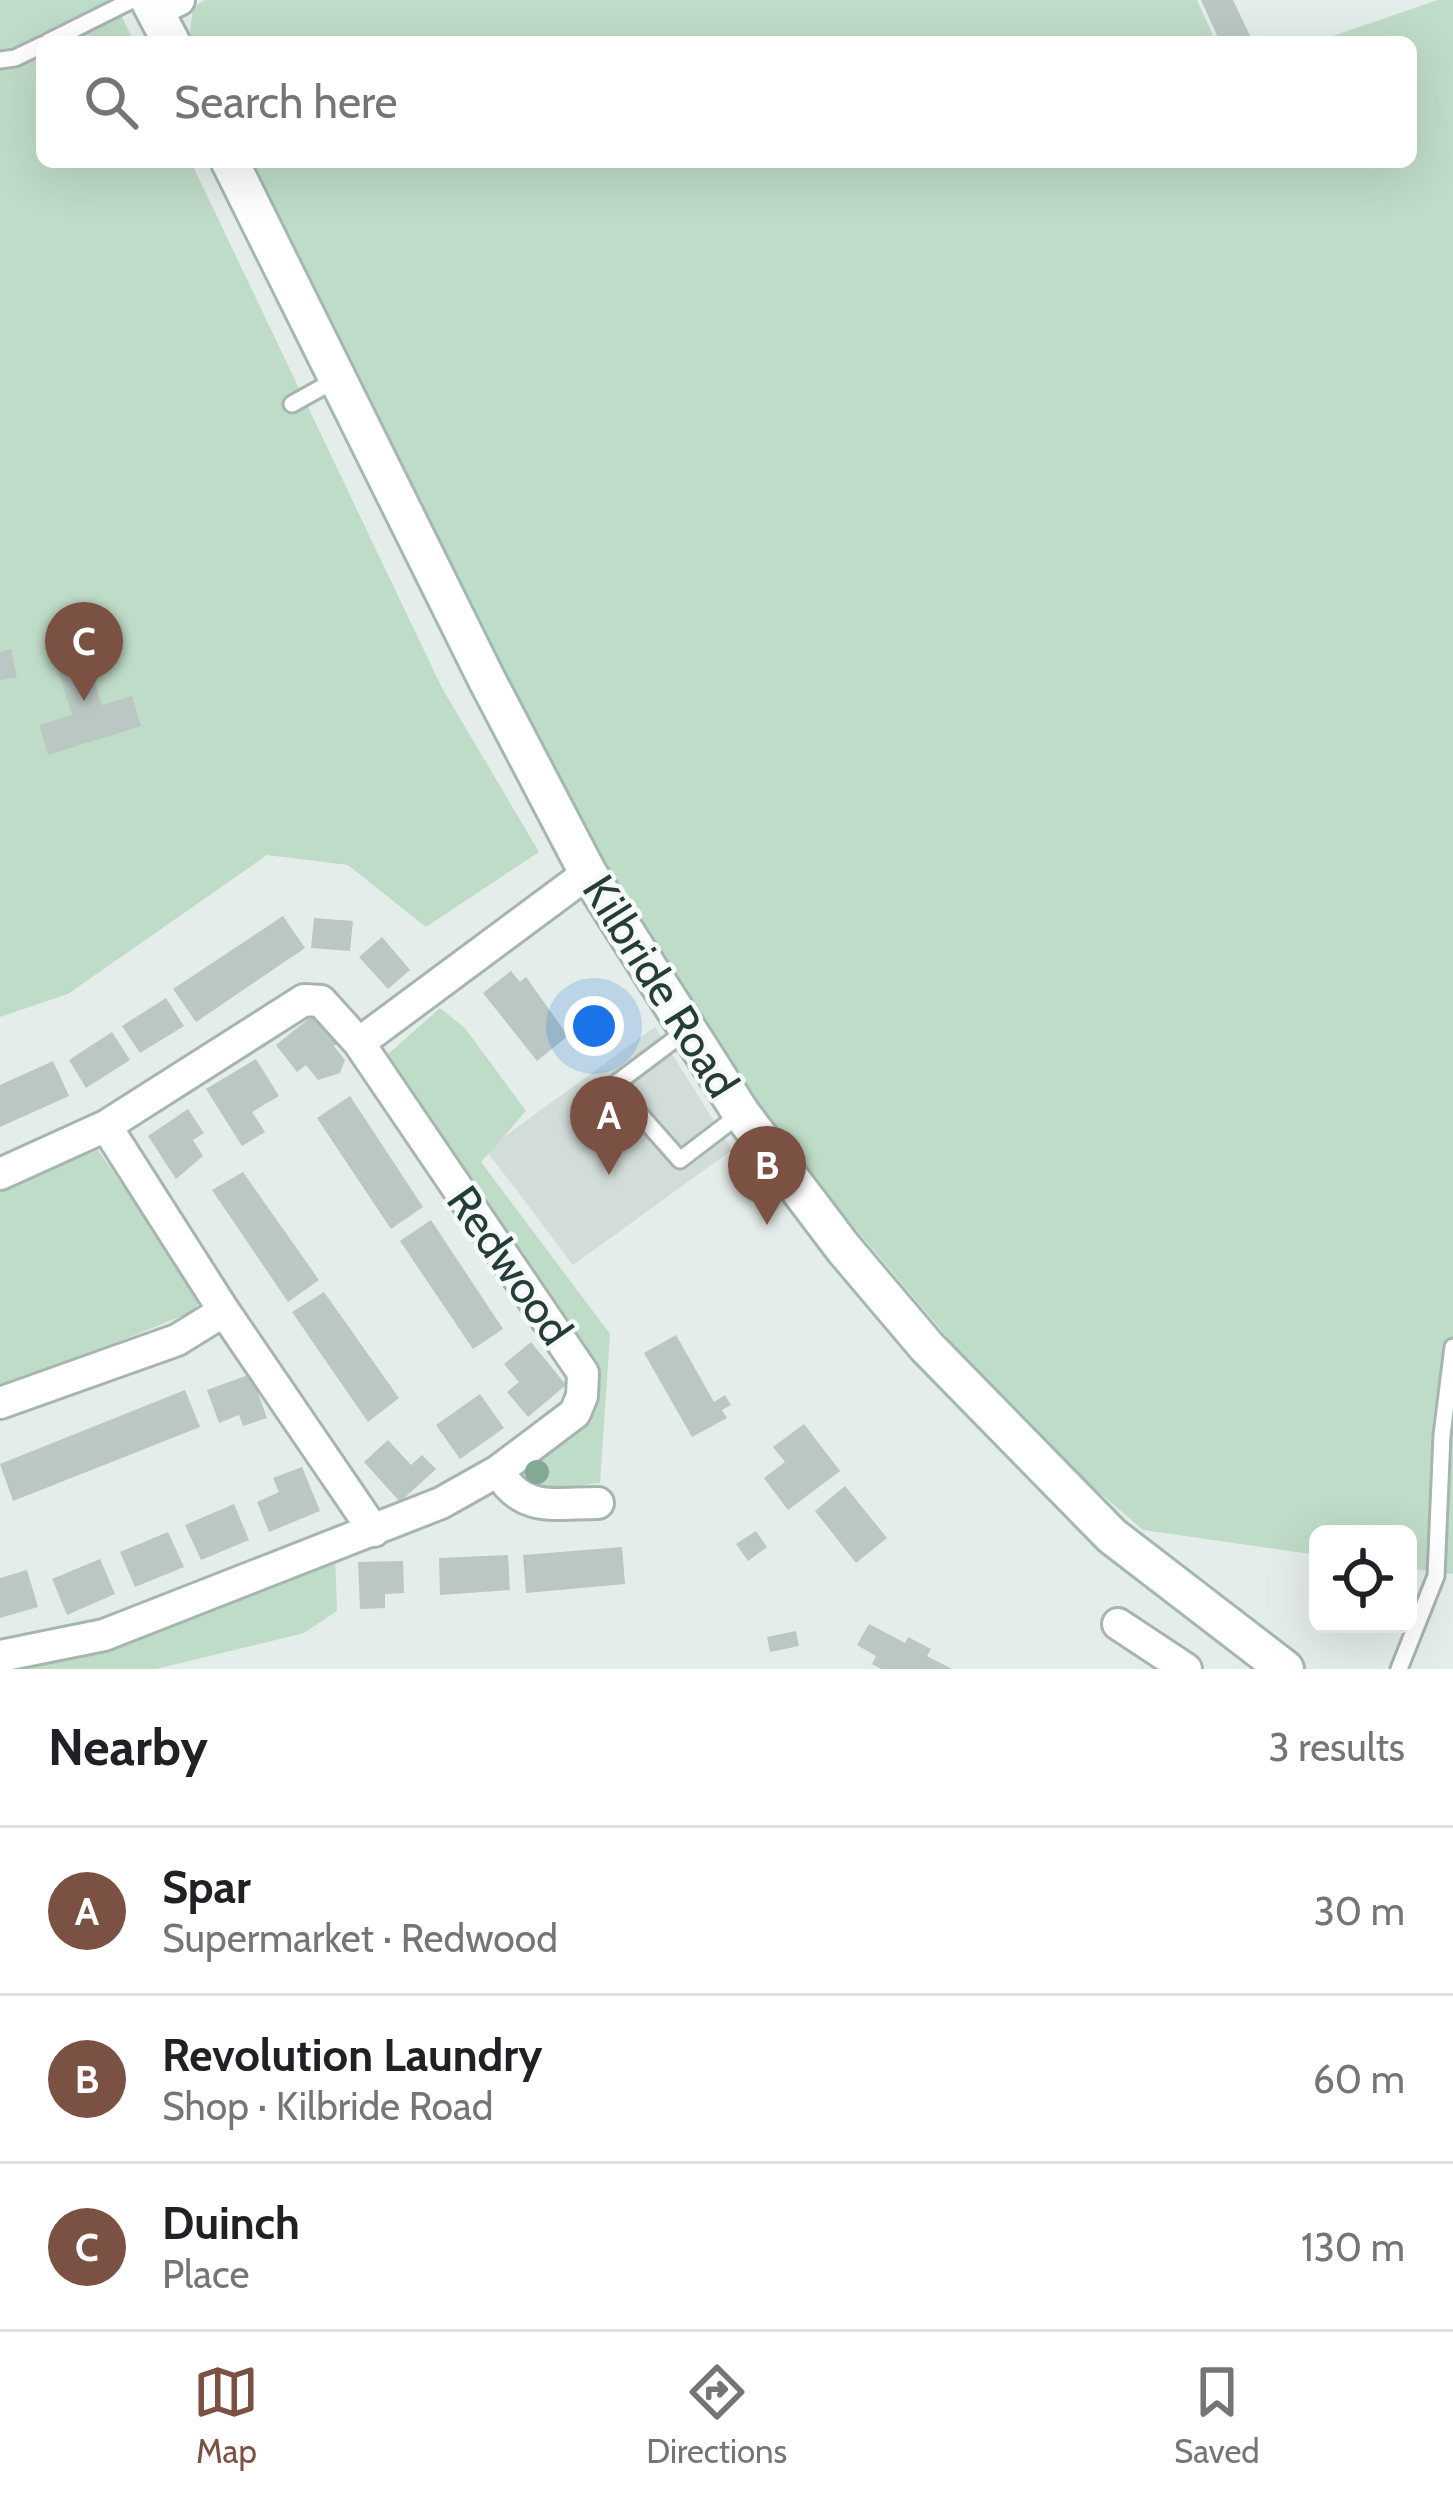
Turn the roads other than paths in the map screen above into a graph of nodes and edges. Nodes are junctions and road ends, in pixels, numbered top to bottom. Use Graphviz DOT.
graph roads {
  1 [pos="157,11"];
  2 [pos="72,36"];
  3 [pos="36,48"];
  4 [pos="0,60"];
  5 [pos="233,168"];
  6 [pos="338,379"];
  7 [pos="292,404"];
  8 [pos="588,873"];
  9 [pos="686,1031"];
  10 [pos="359,1043"];
  11 [pos="741,1113"];
  12 [pos="106,1126"];
  13 [pos="0,1174"];
  14 [pos="224,1311"];
  15 [pos="1453,1347"];
  16 [pos="0,1403"];
  17 [pos="497,1471"];
  18 [pos="598,1503"];
  19 [pos="374,1531"];
  20 [pos="1118,1624"];
  21 [pos="0,1656"];
  22 [pos="1186,1669"];
  23 [pos="1285,1669"];
  24 [pos="1399,1669"];
  1 -- 2 [label="lane"];
  3 -- 4 [label="lane"];
  5 -- 6 [label="street, Kilbride Road"];
  6 -- 7 [label="lane"];
  6 -- 8 [label="street, Kilbride Road"];
  8 -- 9 [label="street, Kilbride Road"];
  8 -- 10 [label="street"];
  9 -- 11 [label="street, Kilbride Road"];
  9 -- 11 [label="lane"];
  10 -- 12 [label="street, Redwood"];
  10 -- 17 [label="street, Redwood"];
  11 -- 23 [label="street, Kilbride Road"];
  12 -- 13 [label="street, Redwood"];
  12 -- 14 [label="street"];
  14 -- 16 [label="street"];
  14 -- 19 [label="street"];
  15 -- 24 [label="lane"];
  17 -- 18 [label="street"];
  17 -- 19 [label="street, Redwood"];
  19 -- 21 [label="street, Redwood"];
  20 -- 22 [label="street"];
}
